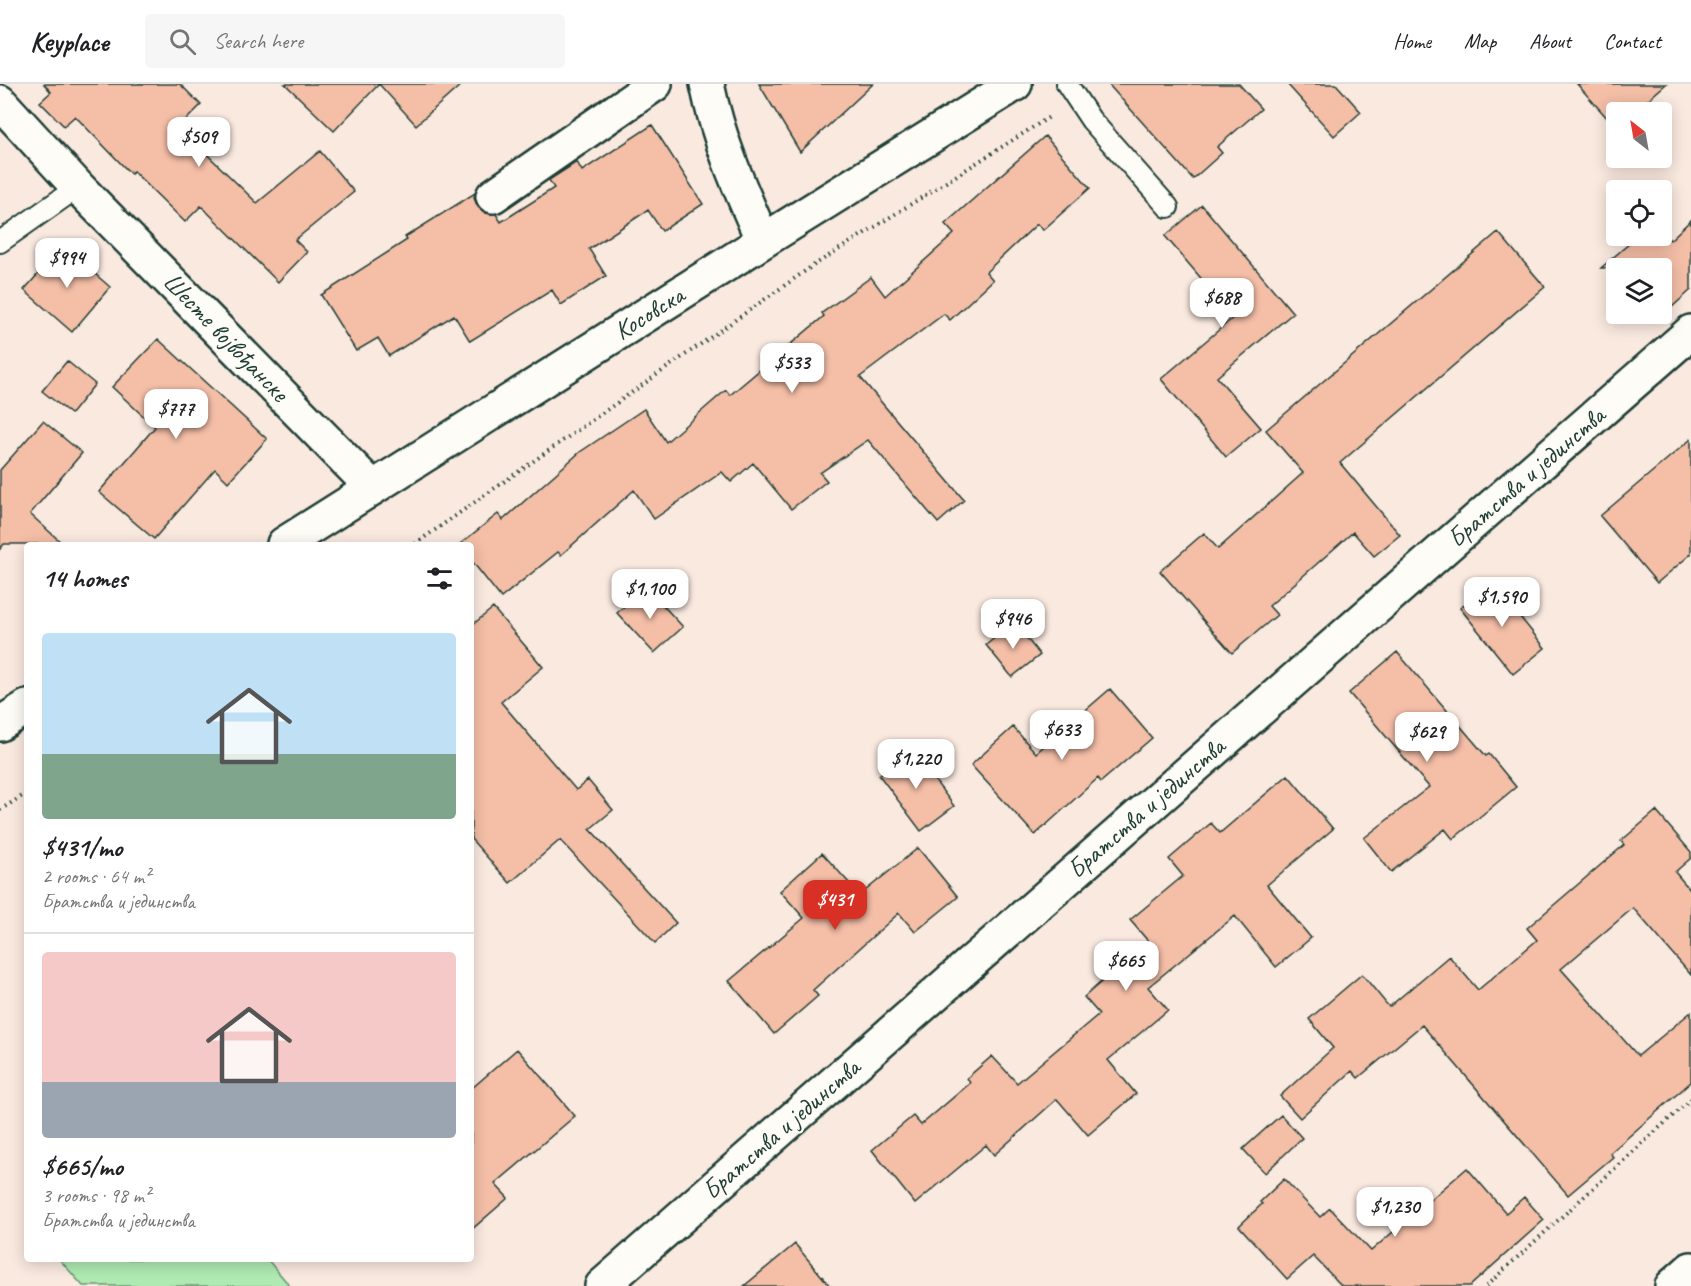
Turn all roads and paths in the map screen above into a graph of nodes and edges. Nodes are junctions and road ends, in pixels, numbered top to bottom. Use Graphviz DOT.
graph roads {
  1 [pos="655,84"];
  2 [pos="707,84"];
  3 [pos="1015,84"];
  4 [pos="1072,92"];
  5 [pos="0,102"];
  6 [pos="78,187"];
  7 [pos="493,196"];
  8 [pos="1168,207"];
  9 [pos="763,241"];
  10 [pos="0,242"];
  11 [pos="1691,332"];
  12 [pos="373,488"];
  13 [pos="287,542"];
  14 [pos="419,542"];
  15 [pos="24,709"];
  16 [pos="0,724"];
  17 [pos="24,795"];
  18 [pos="0,810"];
  19 [pos="1691,1099"];
  20 [pos="1691,1269"];
  21 [pos="602,1286"];
  22 [pos="1486,1286"];
  23 [pos="1672,1286"];
  1 -- 7 [label="street"];
  2 -- 9 [label="street"];
  3 -- 9 [label="street, Косовска"];
  4 -- 8 [label="lane"];
  4 -- 14 [label="path"];
  5 -- 6 [label="street, Шесте војвођанске"];
  6 -- 10 [label="lane"];
  6 -- 12 [label="street, Шесте војвођанске"];
  9 -- 12 [label="street, Косовска"];
  11 -- 21 [label="street, Братства и јединства"];
  12 -- 13 [label="street, Косовска"];
  15 -- 16 [label="street"];
  17 -- 18 [label="path"];
  19 -- 22 [label="path"];
  20 -- 23 [label="street"];
}
